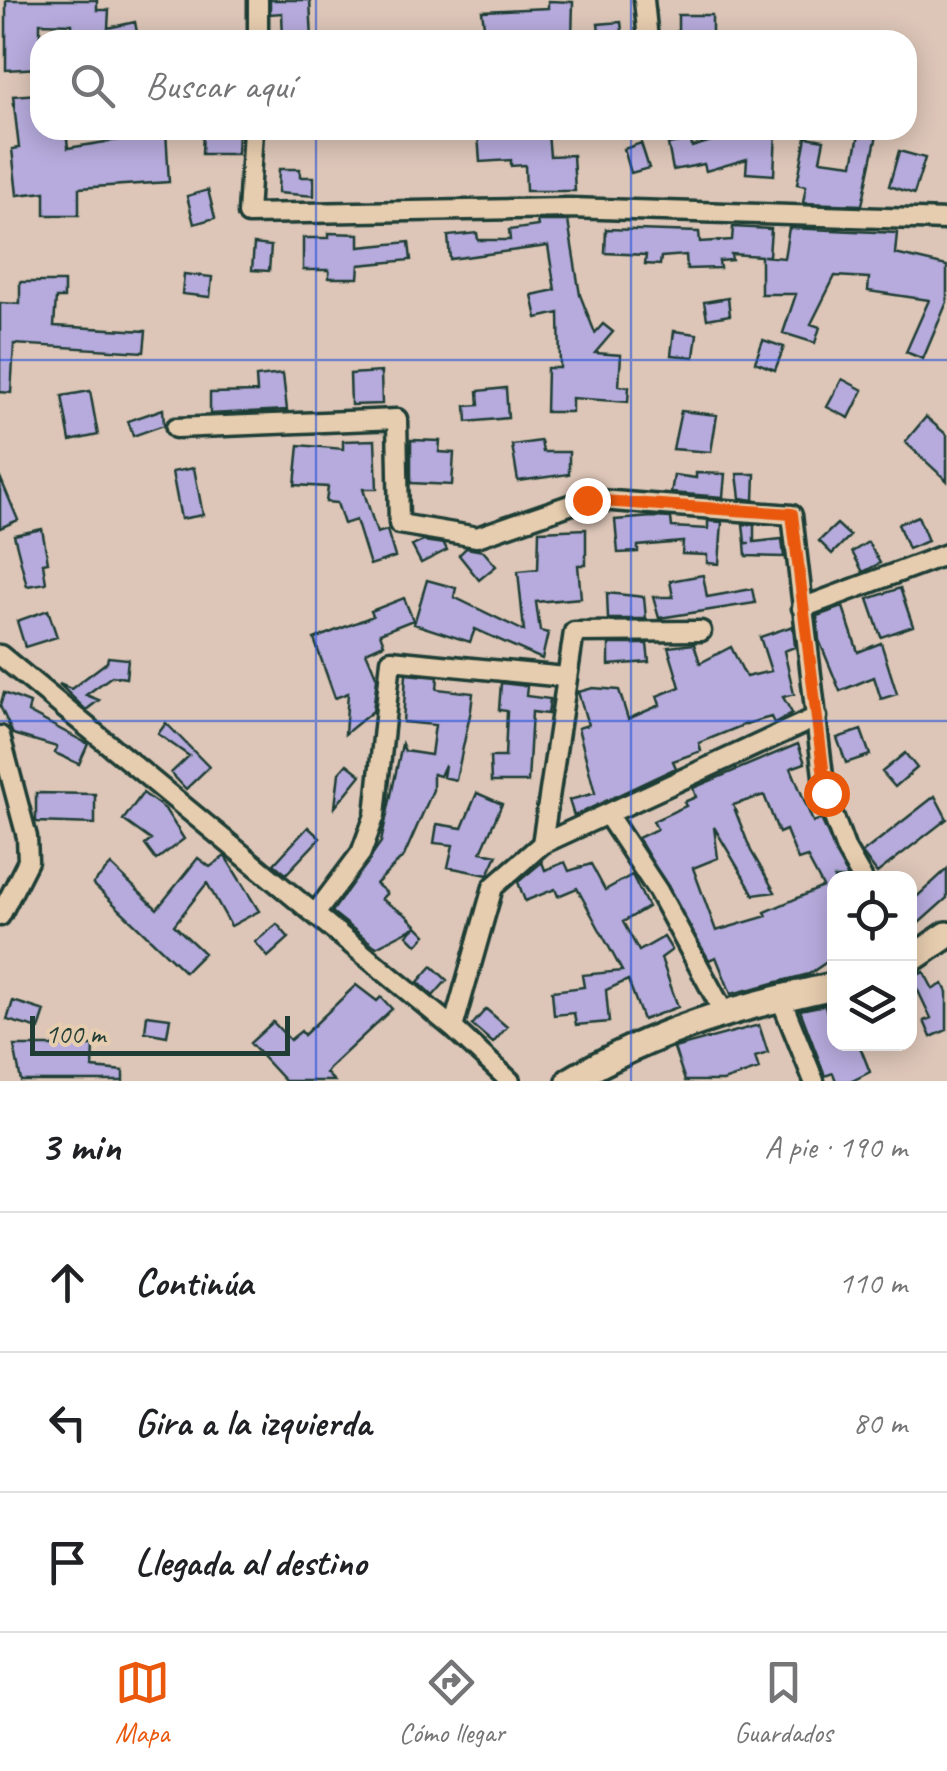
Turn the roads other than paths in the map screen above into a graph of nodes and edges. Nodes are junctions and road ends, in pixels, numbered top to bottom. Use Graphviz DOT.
graph roads {
  1 [pos="258,0"];
  2 [pos="644,0"];
  3 [pos="258,30"];
  4 [pos="647,30"];
  5 [pos="252,140"];
  6 [pos="947,220"];
  7 [pos="176,428"];
  8 [pos="947,554"];
  9 [pos="802,608"];
  10 [pos="701,631"];
  11 [pos="0,656"];
  12 [pos="566,678"];
  13 [pos="817,718"];
  14 [pos="0,736"];
  15 [pos="607,814"];
  16 [pos="542,844"];
  17 [pos="858,871"];
  18 [pos="315,914"];
  19 [pos="0,916"];
  20 [pos="947,935"];
  21 [pos="917,955"];
  22 [pos="827,988"];
  23 [pos="780,998"];
  24 [pos="724,1013"];
  25 [pos="453,1028"];
  26 [pos="510,1081"];
  27 [pos="570,1081"];
  28 [pos="814,1081"];
  1 -- 3 [label="street"];
  2 -- 4 [label="street"];
  5 -- 6 [label="street"];
  7 -- 9 [label="street"];
  8 -- 9 [label="street"];
  9 -- 13 [label="street"];
  10 -- 12 [label="street"];
  11 -- 18 [label="street"];
  12 -- 16 [label="street"];
  12 -- 18 [label="street"];
  13 -- 15 [label="street"];
  13 -- 17 [label="street"];
  14 -- 19 [label="street"];
  15 -- 16 [label="street"];
  15 -- 24 [label="street"];
  16 -- 25 [label="street"];
  18 -- 25 [label="street"];
  20 -- 21 [label="street"];
  22 -- 23 [label="street"];
  23 -- 24 [label="street"];
  23 -- 28 [label="street"];
  24 -- 27 [label="street"];
  25 -- 26 [label="street"];
}
